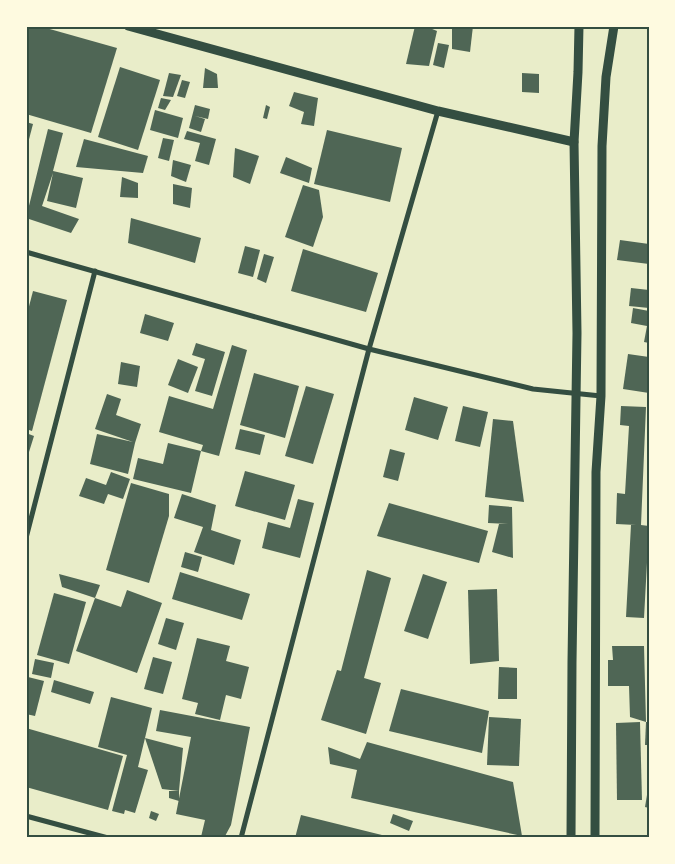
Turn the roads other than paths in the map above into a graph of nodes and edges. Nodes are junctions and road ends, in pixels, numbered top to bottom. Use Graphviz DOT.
graph roads {
  1 [pos="128,26"];
  2 [pos="579,26"];
  3 [pos="614,26"];
  4 [pos="438,111"];
  5 [pos="574,142"];
  6 [pos="26,252"];
  7 [pos="95,271"];
  8 [pos="369,349"];
  9 [pos="575,394"];
  10 [pos="601,396"];
  11 [pos="26,538"];
  12 [pos="26,816"];
  13 [pos="108,838"];
  14 [pos="240,838"];
  15 [pos="571,838"];
  16 [pos="595,838"];
  1 -- 4 [label="street"];
  2 -- 5 [label="street"];
  3 -- 10 [label="street"];
  4 -- 5 [label="street"];
  4 -- 8 [label="street"];
  5 -- 9 [label="street"];
  6 -- 7 [label="street"];
  7 -- 8 [label="street"];
  7 -- 11 [label="street"];
  8 -- 9 [label="street"];
  8 -- 14 [label="street"];
  9 -- 10 [label="street"];
  9 -- 15 [label="street"];
  10 -- 16 [label="street"];
  12 -- 13 [label="street"];
}
